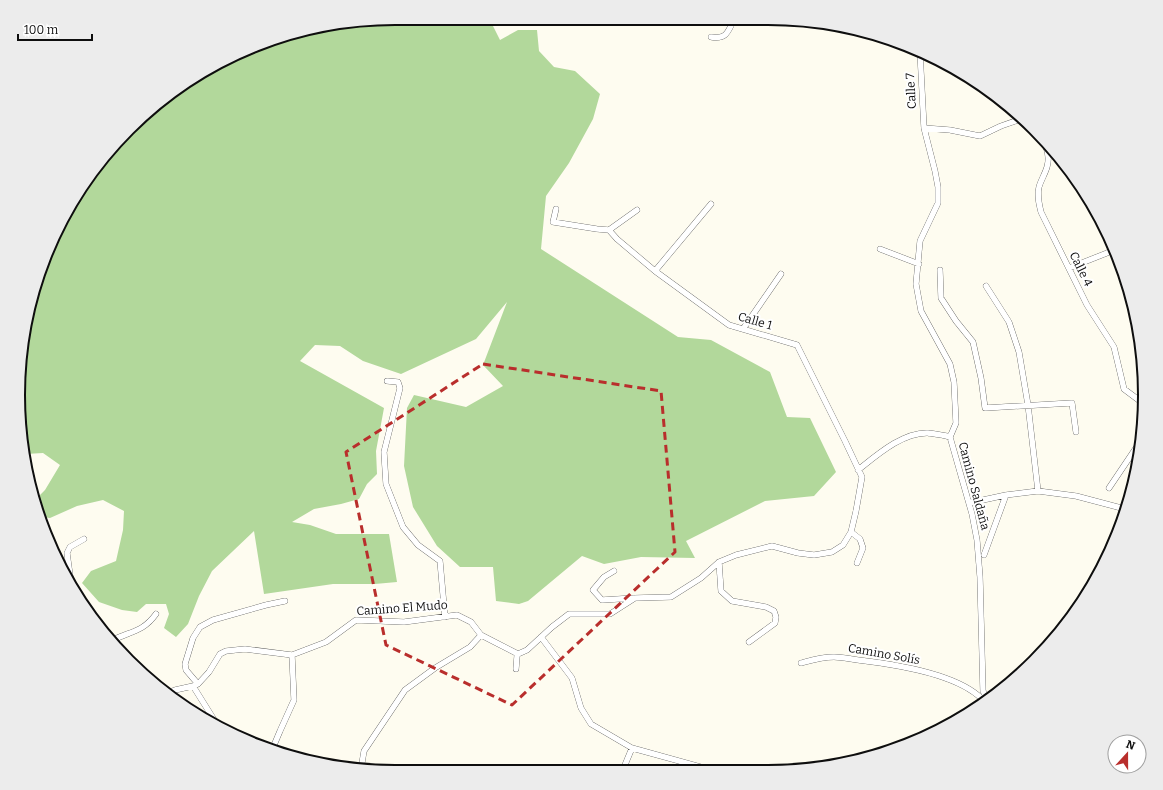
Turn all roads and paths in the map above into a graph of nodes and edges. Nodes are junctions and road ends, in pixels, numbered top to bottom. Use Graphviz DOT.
graph roads {
  1 [pos="731,25"];
  2 [pos="711,37"];
  3 [pos="920,58"];
  4 [pos="1016,121"];
  5 [pos="924,128"];
  6 [pos="1048,153"];
  7 [pos="711,204"];
  8 [pos="556,209"];
  9 [pos="637,210"];
  10 [pos="609,230"];
  11 [pos="880,249"];
  12 [pos="1109,251"];
  13 [pos="919,264"];
  14 [pos="1069,268"];
  15 [pos="940,270"];
  16 [pos="655,271"];
  17 [pos="781,274"];
  18 [pos="986,286"];
  19 [pos="743,329"];
  20 [pos="387,381"];
  21 [pos="1138,399"];
  22 [pos="1028,405"];
  23 [pos="1076,432"];
  24 [pos="950,437"];
  25 [pos="1134,452"];
  26 [pos="858,470"];
  27 [pos="1109,488"];
  28 [pos="1038,491"];
  29 [pos="1006,495"];
  30 [pos="969,503"];
  31 [pos="1120,508"];
  32 [pos="851,532"];
  33 [pos="84,539"];
  34 [pos="984,555"];
  35 [pos="719,562"];
  36 [pos="857,562"];
  37 [pos="69,570"];
  38 [pos="614,571"];
  39 [pos="635,598"];
  40 [pos="285,601"];
  41 [pos="156,614"];
  42 [pos="445,617"];
  43 [pos="481,635"];
  44 [pos="541,637"];
  45 [pos="117,638"];
  46 [pos="749,642"];
  47 [pos="518,654"];
  48 [pos="292,655"];
  49 [pos="801,663"];
  50 [pos="516,669"];
  51 [pos="195,685"];
  52 [pos="173,691"];
  53 [pos="985,695"];
  54 [pos="981,698"];
  55 [pos="213,717"];
  56 [pos="274,744"];
  57 [pos="632,748"];
  58 [pos="362,763"];
  59 [pos="625,765"];
  60 [pos="694,765"];
  1 -- 2 [label="street"];
  3 -- 5 [label="street, Calle 7"];
  4 -- 5 [label="street"];
  5 -- 13 [label="street, Camino Saldaña"];
  6 -- 14 [label="street, Calle 4"];
  7 -- 16 [label="street"];
  8 -- 10 [label="street"];
  9 -- 10 [label="street"];
  10 -- 16 [label="street, Calle 1"];
  11 -- 13 [label="street"];
  12 -- 14 [label="street"];
  13 -- 24 [label="street, Camino Saldaña"];
  14 -- 21 [label="street, Calle 4"];
  15 -- 22 [label="street"];
  16 -- 19 [label="street, Calle 1"];
  17 -- 19 [label="street"];
  18 -- 22 [label="street"];
  19 -- 26 [label="street, Calle 1"];
  20 -- 42 [label="street"];
  22 -- 23 [label="street"];
  22 -- 28 [label="street"];
  24 -- 26 [label="street"];
  24 -- 30 [label="street, Camino Saldaña"];
  25 -- 27 [label="street"];
  26 -- 32 [label="street"];
  28 -- 29 [label="street"];
  28 -- 31 [label="street"];
  29 -- 30 [label="street"];
  29 -- 34 [label="street"];
  30 -- 53 [label="street, Camino Saldaña"];
  32 -- 35 [label="street"];
  32 -- 36 [label="street"];
  33 -- 37 [label="street"];
  35 -- 39 [label="street"];
  35 -- 46 [label="street"];
  38 -- 39 [label="street"];
  39 -- 44 [label="street"];
  40 -- 51 [label="street"];
  41 -- 45 [label="street"];
  42 -- 43 [label="street, Camino El Mudo"];
  42 -- 48 [label="street, Camino El Mudo"];
  43 -- 47 [label="street, Camino El Mudo"];
  43 -- 58 [label="street"];
  44 -- 47 [label="street"];
  44 -- 57 [label="street"];
  47 -- 50 [label="street"];
  48 -- 51 [label="street, Camino El Mudo"];
  48 -- 56 [label="street"];
  49 -- 54 [label="street, Camino Solís"];
  51 -- 52 [label="street"];
  51 -- 55 [label="street"];
  57 -- 59 [label="street"];
  57 -- 60 [label="street"];
}
